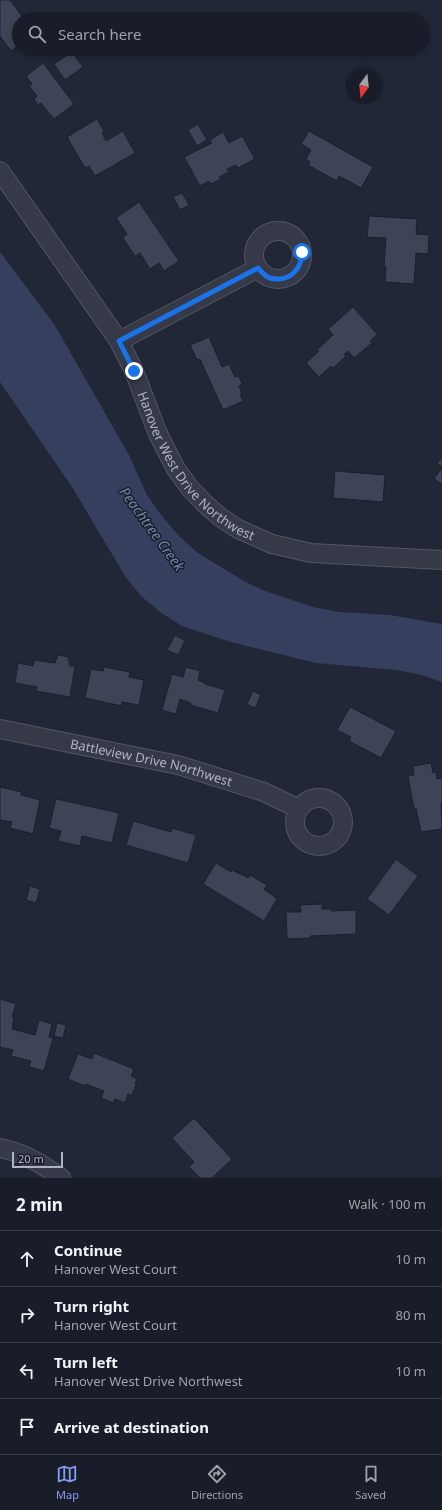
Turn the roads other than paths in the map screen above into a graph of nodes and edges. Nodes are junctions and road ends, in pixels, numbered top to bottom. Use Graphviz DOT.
graph roads {
  1 [pos="0,171"];
  2 [pos="258,268"];
  3 [pos="119,341"];
  4 [pos="442,560"];
  5 [pos="0,729"];
  6 [pos="299,809"];
  7 [pos="0,1148"];
  8 [pos="61,1178"];
  1 -- 3 [label="street, Hanover West Drive Northwest"];
  2 -- 3 [label="street"];
  3 -- 4 [label="street, Hanover West Drive Northwest"];
  5 -- 6 [label="street, Battleview Drive Northwest"];
  7 -- 8 [label="street"];
}
